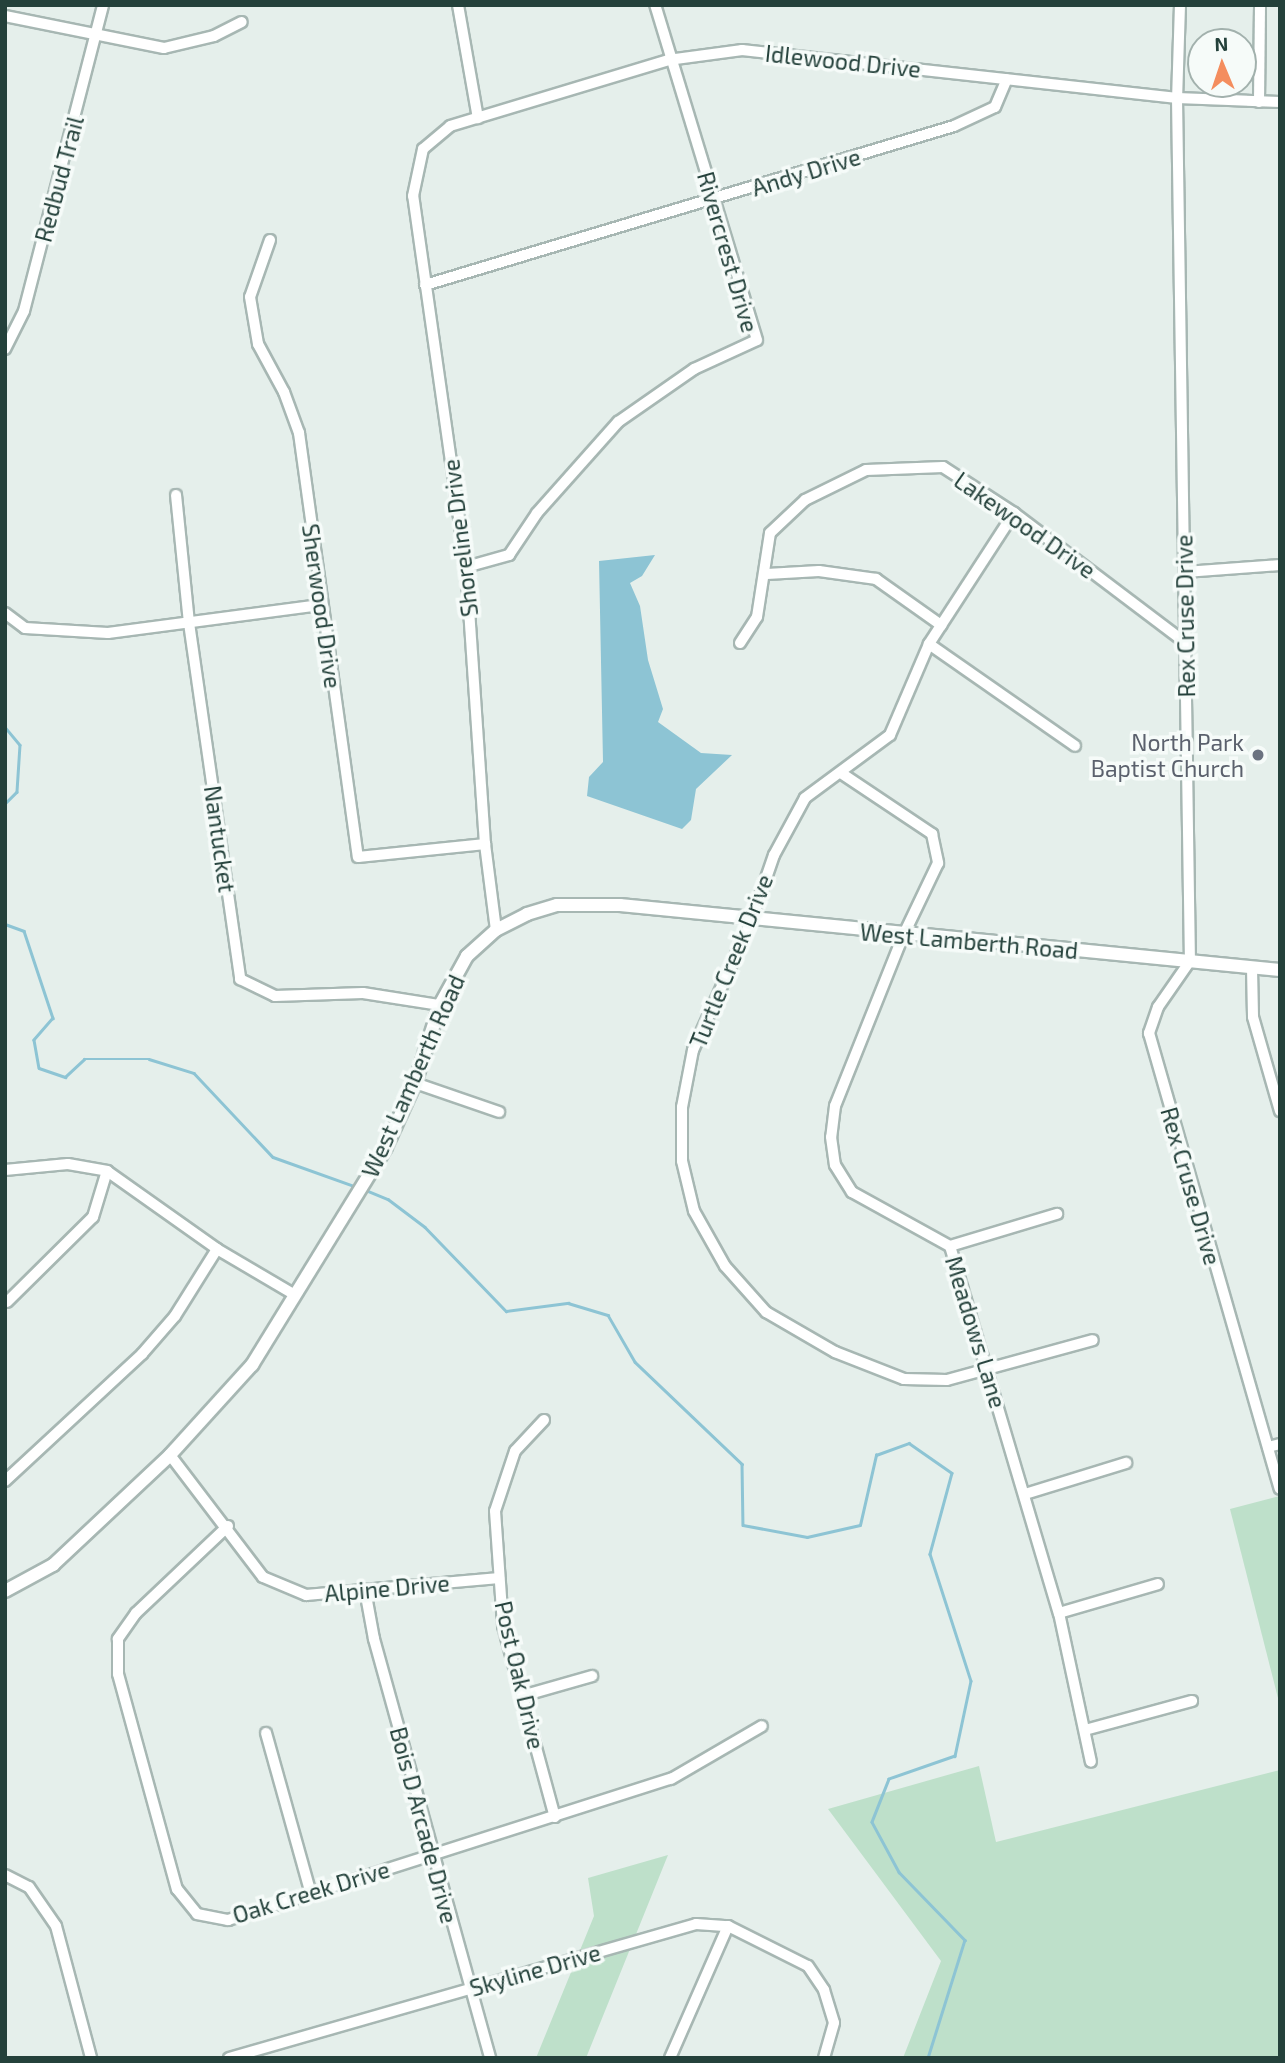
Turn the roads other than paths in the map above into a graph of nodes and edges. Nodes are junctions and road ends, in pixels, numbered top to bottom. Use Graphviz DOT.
graph roads {
  1 [pos="103,5"];
  2 [pos="458,5"];
  3 [pos="655,5"];
  4 [pos="1180,5"];
  5 [pos="1260,5"];
  6 [pos="5,16"];
  7 [pos="242,22"];
  8 [pos="95,38"];
  9 [pos="668,60"];
  10 [pos="1007,79"];
  11 [pos="1177,98"];
  12 [pos="1259,102"];
  13 [pos="1280,102"];
  14 [pos="478,118"];
  15 [pos="423,149"];
  16 [pos="715,200"];
  17 [pos="270,240"];
  18 [pos="425,285"];
  19 [pos="5,349"];
  20 [pos="176,495"];
  21 [pos="1014,513"];
  22 [pos="1280,565"];
  23 [pos="467,567"];
  24 [pos="1185,572"];
  25 [pos="767,574"];
  26 [pos="320,605"];
  27 [pos="5,613"];
  28 [pos="190,623"];
  29 [pos="941,625"];
  30 [pos="740,643"];
  31 [pos="1186,643"];
  32 [pos="929,644"];
  33 [pos="1075,746"];
  34 [pos="841,772"];
  35 [pos="485,844"];
  36 [pos="752,919"];
  37 [pos="496,930"];
  38 [pos="903,936"];
  39 [pos="1190,961"];
  40 [pos="1252,968"];
  41 [pos="1280,970"];
  42 [pos="440,1005"];
  43 [pos="415,1083"];
  44 [pos="1280,1111"];
  45 [pos="499,1112"];
  46 [pos="5,1170"];
  47 [pos="107,1171"];
  48 [pos="1057,1214"];
  49 [pos="950,1246"];
  50 [pos="217,1249"];
  51 [pos="295,1295"];
  52 [pos="7,1302"];
  53 [pos="1093,1340"];
  54 [pos="989,1370"];
  55 [pos="544,1420"];
  56 [pos="1280,1444"];
  57 [pos="1268,1447"];
  58 [pos="170,1455"];
  59 [pos="1126,1463"];
  60 [pos="5,1481"];
  61 [pos="1280,1489"];
  62 [pos="1025,1494"];
  63 [pos="228,1526"];
  64 [pos="499,1578"];
  65 [pos="1158,1584"];
  66 [pos="365,1590"];
  67 [pos="5,1591"];
  68 [pos="1059,1614"];
  69 [pos="592,1676"];
  70 [pos="522,1696"];
  71 [pos="1192,1701"];
  72 [pos="762,1726"];
  73 [pos="1085,1730"];
  74 [pos="266,1733"];
  75 [pos="1091,1762"];
  76 [pos="555,1817"];
  77 [pos="432,1855"];
  78 [pos="5,1875"];
  79 [pos="310,1894"];
  80 [pos="728,1926"];
  81 [pos="470,1988"];
  82 [pos="91,2058"];
  83 [pos="229,2058"];
  84 [pos="490,2058"];
  85 [pos="670,2058"];
  86 [pos="824,2058"];
  1 -- 8 [label="street, Redbud Trail"];
  2 -- 14 [label="street"];
  3 -- 9 [label="street, Rivercrest Drive"];
  4 -- 11 [label="street, Rex Cruse Drive"];
  5 -- 12 [label="street"];
  6 -- 8 [label="street"];
  7 -- 8 [label="street"];
  8 -- 19 [label="street, Redbud Trail"];
  9 -- 10 [label="street, Idlewood Drive"];
  9 -- 14 [label="street, Idlewood Drive"];
  9 -- 16 [label="street, Rivercrest Drive"];
  10 -- 11 [label="street, Idlewood Drive"];
  10 -- 16 [label="street, Andy Drive"];
  11 -- 12 [label="street, Idlewood Drive"];
  11 -- 24 [label="street, Rex Cruse Drive"];
  12 -- 13 [label="street, Idlewood Drive"];
  14 -- 15 [label="street, Idlewood Drive"];
  15 -- 18 [label="street, Shoreline Drive"];
  16 -- 18 [label="street, Andy Drive"];
  16 -- 23 [label="street, Rivercrest Drive"];
  17 -- 26 [label="street, Sherwood Drive"];
  18 -- 23 [label="street, Shoreline Drive"];
  20 -- 28 [label="street, Nantucket"];
  21 -- 25 [label="street, Lakewood Drive"];
  21 -- 29 [label="street, Turtle Creek Drive"];
  21 -- 31 [label="street, Lakewood Drive"];
  22 -- 24 [label="street"];
  23 -- 35 [label="street, Shoreline Drive"];
  24 -- 31 [label="street, Rex Cruse Drive"];
  25 -- 29 [label="street"];
  25 -- 30 [label="street, Lakewood Drive"];
  26 -- 28 [label="street"];
  26 -- 35 [label="street, Sherwood Drive"];
  27 -- 28 [label="street"];
  28 -- 42 [label="street, Nantucket"];
  29 -- 32 [label="street, Turtle Creek Drive"];
  31 -- 39 [label="street, Rex Cruse Drive"];
  32 -- 33 [label="street"];
  32 -- 34 [label="street, Turtle Creek Drive"];
  34 -- 36 [label="street, Turtle Creek Drive"];
  34 -- 38 [label="street, Meadows Lane"];
  35 -- 37 [label="street, Shoreline Drive"];
  36 -- 37 [label="street, West Lamberth Road"];
  36 -- 38 [label="street, West Lamberth Road"];
  36 -- 54 [label="street, Turtle Creek Drive"];
  37 -- 42 [label="street, West Lamberth Road"];
  38 -- 39 [label="street, West Lamberth Road"];
  38 -- 49 [label="street, Meadows Lane"];
  39 -- 40 [label="street, West Lamberth Road"];
  39 -- 57 [label="street, Rex Cruse Drive"];
  40 -- 41 [label="street, West Lamberth Road"];
  40 -- 44 [label="street"];
  42 -- 43 [label="street, West Lamberth Road"];
  43 -- 45 [label="street"];
  43 -- 51 [label="street, West Lamberth Road"];
  46 -- 47 [label="street"];
  47 -- 50 [label="street"];
  47 -- 52 [label="street"];
  48 -- 49 [label="street"];
  49 -- 54 [label="street, Meadows Lane"];
  50 -- 51 [label="street"];
  50 -- 60 [label="street"];
  51 -- 58 [label="street, West Lamberth Road"];
  53 -- 54 [label="street, Turtle Creek Drive"];
  54 -- 62 [label="street, Meadows Lane"];
  55 -- 64 [label="street, Post Oak Drive"];
  56 -- 57 [label="street"];
  57 -- 61 [label="street, Rex Cruse Drive"];
  58 -- 63 [label="street, Alpine Drive"];
  58 -- 67 [label="street, West Lamberth Road"];
  59 -- 62 [label="street"];
  62 -- 68 [label="street, Meadows Lane"];
  63 -- 66 [label="street, Alpine Drive"];
  63 -- 79 [label="street, Oak Creek Drive"];
  64 -- 66 [label="street, Alpine Drive"];
  64 -- 70 [label="street, Post Oak Drive"];
  65 -- 68 [label="street"];
  66 -- 77 [label="street, Bois D Arcade Drive"];
  68 -- 73 [label="street, Meadows Lane"];
  69 -- 70 [label="street"];
  70 -- 76 [label="street, Post Oak Drive"];
  71 -- 73 [label="street"];
  72 -- 76 [label="street, Oak Creek Drive"];
  73 -- 75 [label="street, Meadows Lane"];
  74 -- 79 [label="street"];
  76 -- 77 [label="street, Oak Creek Drive"];
  77 -- 79 [label="street, Oak Creek Drive"];
  77 -- 81 [label="street, Bois D Arcade Drive"];
  78 -- 82 [label="street"];
  80 -- 81 [label="street, Skyline Drive"];
  80 -- 85 [label="street"];
  80 -- 86 [label="street, Skyline Drive"];
  81 -- 83 [label="street, Skyline Drive"];
  81 -- 84 [label="street, Bois D Arcade Drive"];
}
